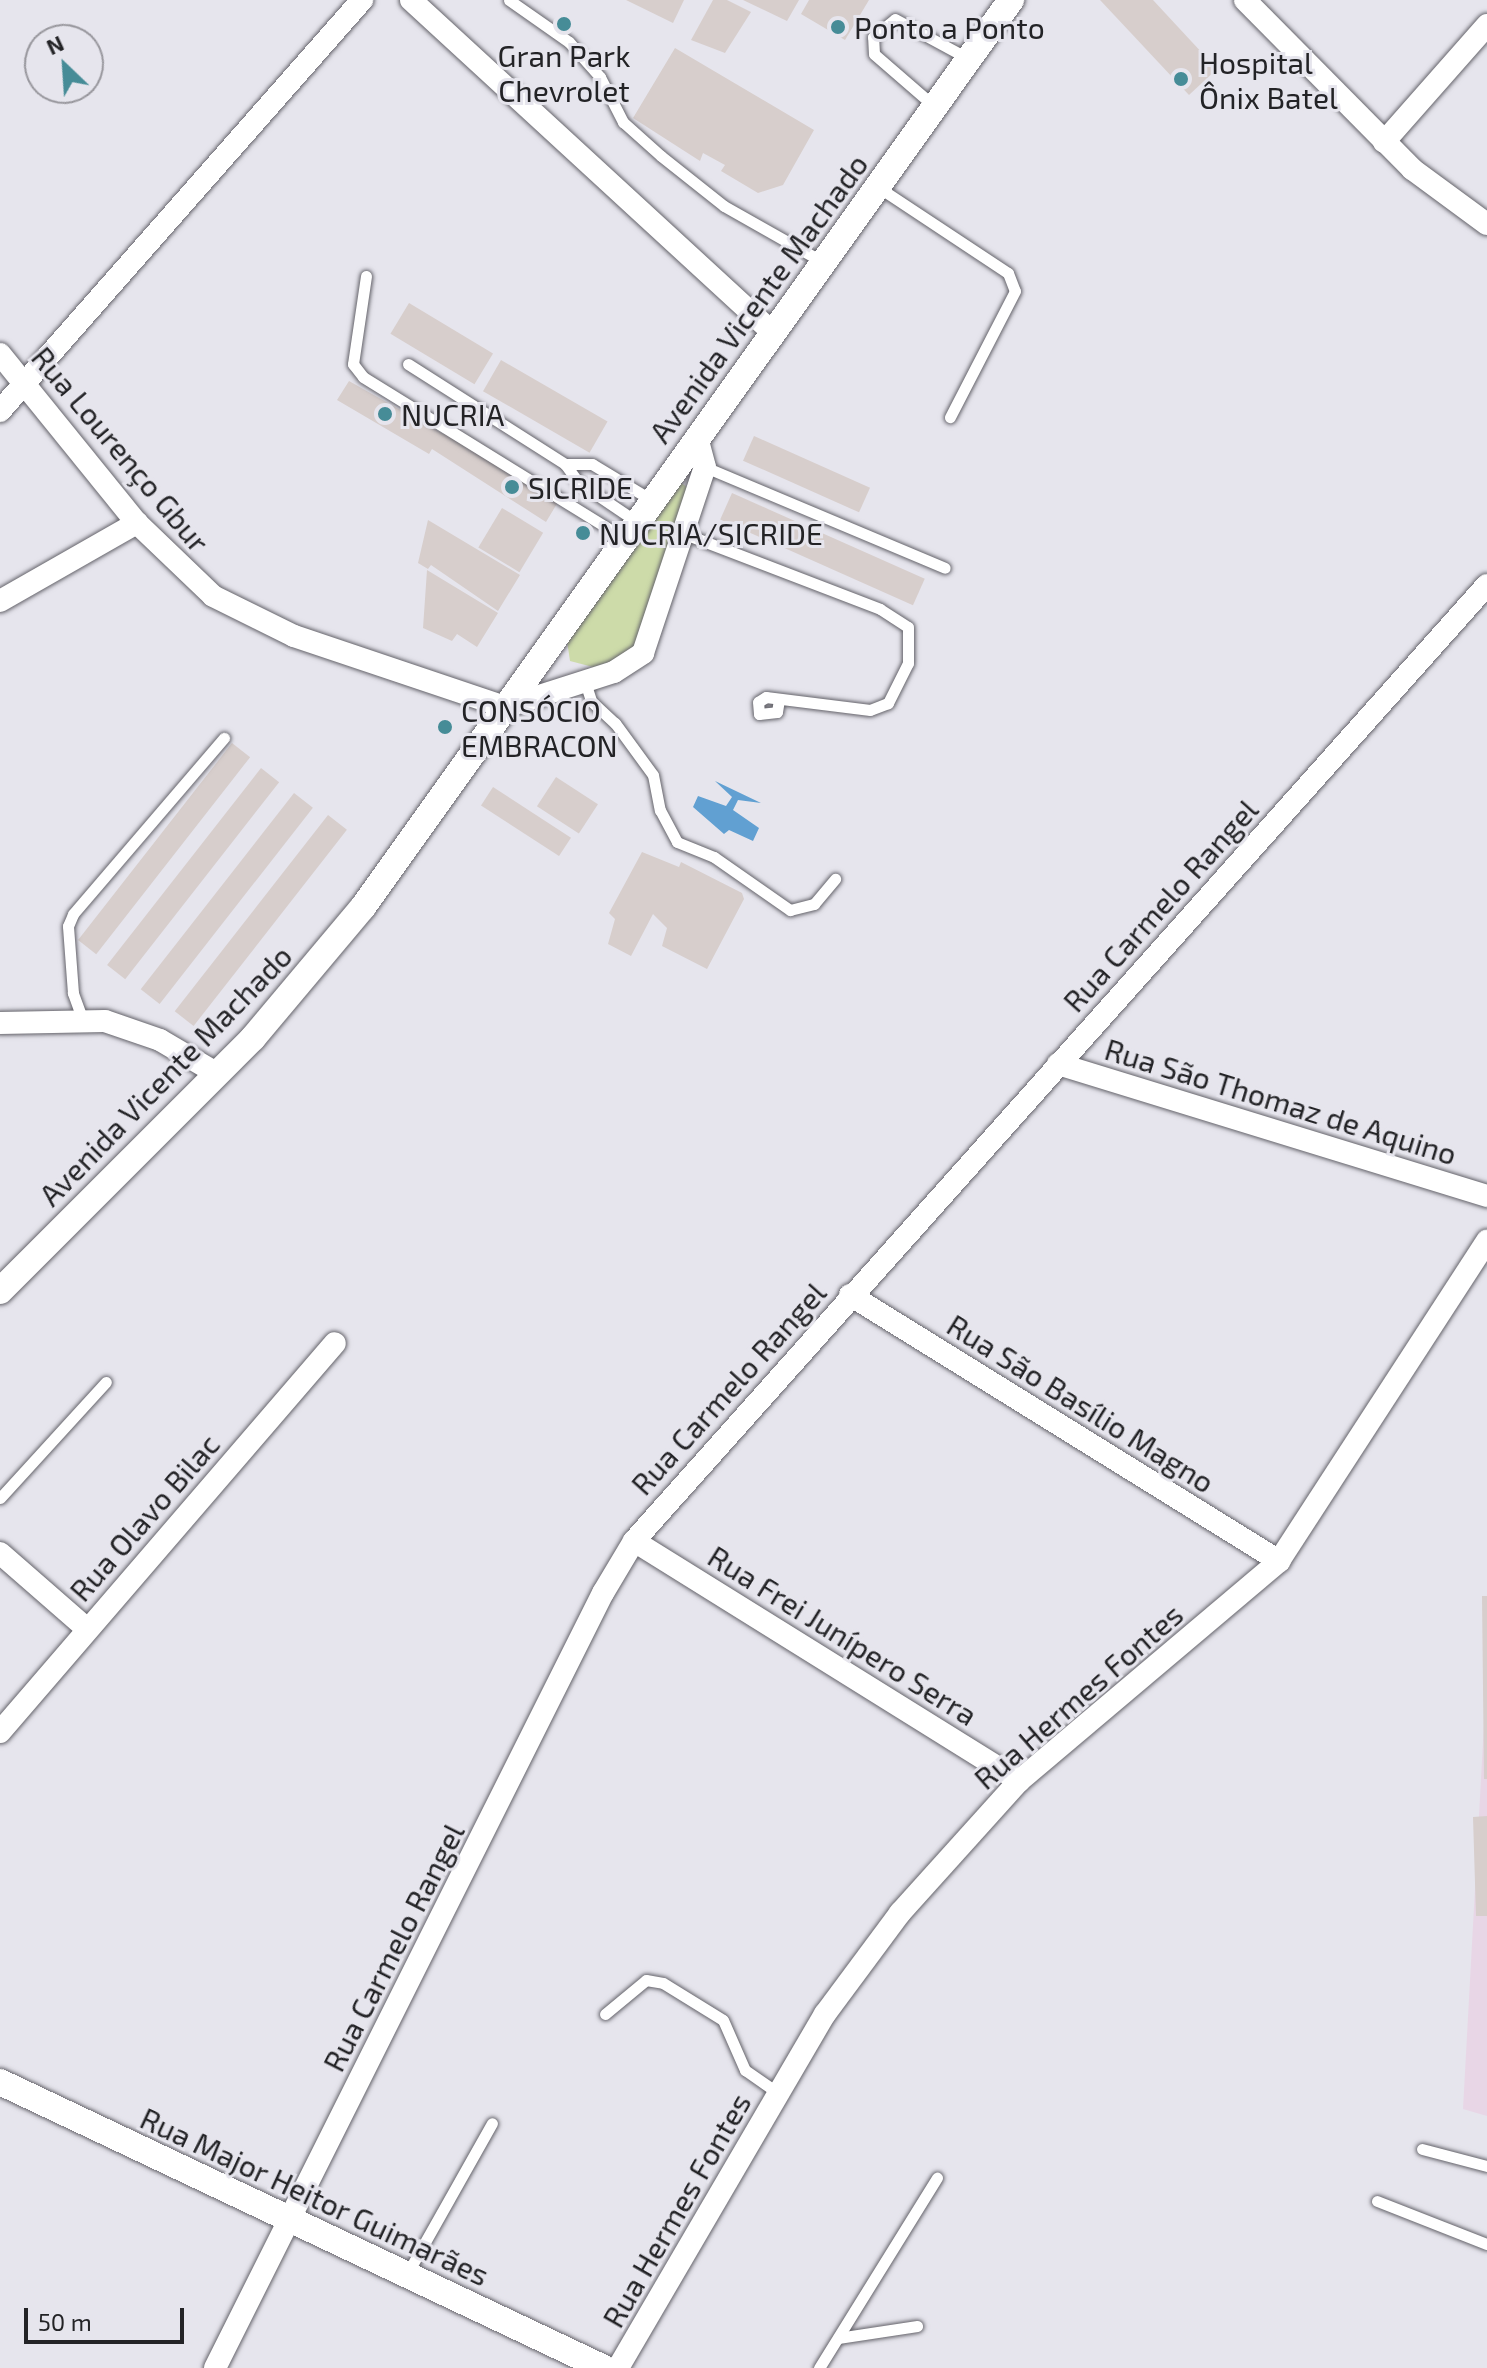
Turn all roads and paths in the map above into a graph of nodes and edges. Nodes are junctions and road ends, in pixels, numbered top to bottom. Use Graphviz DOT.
graph roads {
  1 [pos="362,0"];
  2 [pos="411,0"];
  3 [pos="509,0"];
  4 [pos="1011,0"];
  5 [pos="1245,0"];
  6 [pos="1487,25"];
  7 [pos="969,59"];
  8 [pos="935,106"];
  9 [pos="1384,142"];
  10 [pos="877,187"];
  11 [pos="1487,224"];
  12 [pos="823,262"];
  13 [pos="366,276"];
  14 [pos="773,333"];
  15 [pos="0,354"];
  16 [pos="408,364"];
  17 [pos="27,381"];
  18 [pos="0,411"];
  19 [pos="950,417"];
  20 [pos="697,438"];
  21 [pos="565,464"];
  22 [pos="705,467"];
  23 [pos="653,501"];
  24 [pos="137,523"];
  25 [pos="631,531"];
  26 [pos="685,534"];
  27 [pos="945,568"];
  28 [pos="1487,585"];
  29 [pos="0,601"];
  30 [pos="585,682"];
  31 [pos="779,699"];
  32 [pos="505,707"];
  33 [pos="224,738"];
  34 [pos="835,879"];
  35 [pos="82,1018"];
  36 [pos="0,1023"];
  37 [pos="1058,1064"];
  38 [pos="218,1074"];
  39 [pos="1487,1196"];
  40 [pos="1487,1241"];
  41 [pos="0,1291"];
  42 [pos="850,1295"];
  43 [pos="335,1343"];
  44 [pos="106,1382"];
  45 [pos="0,1498"];
  46 [pos="634,1541"];
  47 [pos="0,1553"];
  48 [pos="1279,1561"];
  49 [pos="87,1629"];
  50 [pos="0,1732"];
  51 [pos="1019,1781"];
  52 [pos="605,2014"];
  53 [pos="0,2082"];
  54 [pos="778,2093"];
  55 [pos="492,2123"];
  56 [pos="1422,2149"];
  57 [pos="1487,2166"];
  58 [pos="937,2178"];
  59 [pos="1377,2201"];
  60 [pos="289,2219"];
  61 [pos="1487,2244"];
  62 [pos="407,2275"];
  63 [pos="917,2326"];
  64 [pos="838,2338"];
  65 [pos="222,2365"];
  66 [pos="604,2368"];
  67 [pos="618,2368"];
  68 [pos="819,2368"];
  1 -- 17 [label="street"];
  2 -- 14 [label="street"];
  3 -- 12 [label="lane"];
  4 -- 7 [label="street, Avenida Vicente Machado"];
  5 -- 9 [label="street"];
  6 -- 9 [label="street"];
  7 -- 8 [label="street, Avenida Vicente Machado"];
  7 -- 8 [label="lane"];
  8 -- 10 [label="street, Avenida Vicente Machado"];
  9 -- 11 [label="street"];
  10 -- 12 [label="street, Avenida Vicente Machado"];
  10 -- 19 [label="lane"];
  12 -- 14 [label="street, Avenida Vicente Machado"];
  13 -- 25 [label="lane"];
  14 -- 20 [label="street, Avenida Vicente Machado"];
  15 -- 17 [label="street, Rua Lourenço Gbur"];
  16 -- 21 [label="lane"];
  17 -- 18 [label="street"];
  17 -- 24 [label="street, Rua Lourenço Gbur"];
  20 -- 22 [label="street"];
  20 -- 23 [label="street, Avenida Vicente Machado"];
  21 -- 23 [label="lane"];
  21 -- 25 [label="lane"];
  22 -- 26 [label="street"];
  22 -- 27 [label="lane"];
  23 -- 25 [label="street, Avenida Vicente Machado"];
  24 -- 29 [label="street"];
  24 -- 32 [label="street, Rua Lourenço Gbur"];
  25 -- 32 [label="street, Avenida Vicente Machado"];
  26 -- 30 [label="street"];
  26 -- 31 [label="lane"];
  28 -- 37 [label="street, Rua Carmelo Rangel"];
  30 -- 32 [label="street"];
  30 -- 34 [label="lane"];
  32 -- 38 [label="street, Avenida Vicente Machado"];
  33 -- 35 [label="lane"];
  35 -- 36 [label="street"];
  35 -- 38 [label="street"];
  37 -- 39 [label="street, Rua São Thomaz de Aquino"];
  37 -- 42 [label="street, Rua Carmelo Rangel"];
  38 -- 41 [label="street, Avenida Vicente Machado"];
  40 -- 48 [label="street, Rua Hermes Fontes"];
  42 -- 46 [label="street, Rua Carmelo Rangel"];
  42 -- 48 [label="street, Rua São Basílio Magno"];
  43 -- 49 [label="street, Rua Olavo Bilac"];
  44 -- 45 [label="lane"];
  46 -- 51 [label="street, Rua Frei Junípero Serra"];
  46 -- 60 [label="street, Rua Carmelo Rangel"];
  47 -- 49 [label="street"];
  48 -- 51 [label="street, Rua Hermes Fontes"];
  49 -- 50 [label="street, Rua Olavo Bilac"];
  51 -- 54 [label="street, Rua Hermes Fontes"];
  52 -- 54 [label="lane"];
  53 -- 60 [label="street, Rua Major Heitor Guimarães"];
  54 -- 67 [label="street, Rua Hermes Fontes"];
  55 -- 62 [label="lane"];
  56 -- 57 [label="lane"];
  58 -- 64 [label="lane"];
  59 -- 61 [label="lane"];
  60 -- 62 [label="street, Rua Major Heitor Guimarães"];
  60 -- 65 [label="street, Rua Carmelo Rangel"];
  62 -- 66 [label="street, Rua Major Heitor Guimarães"];
  63 -- 64 [label="lane"];
  64 -- 68 [label="lane"];
}
